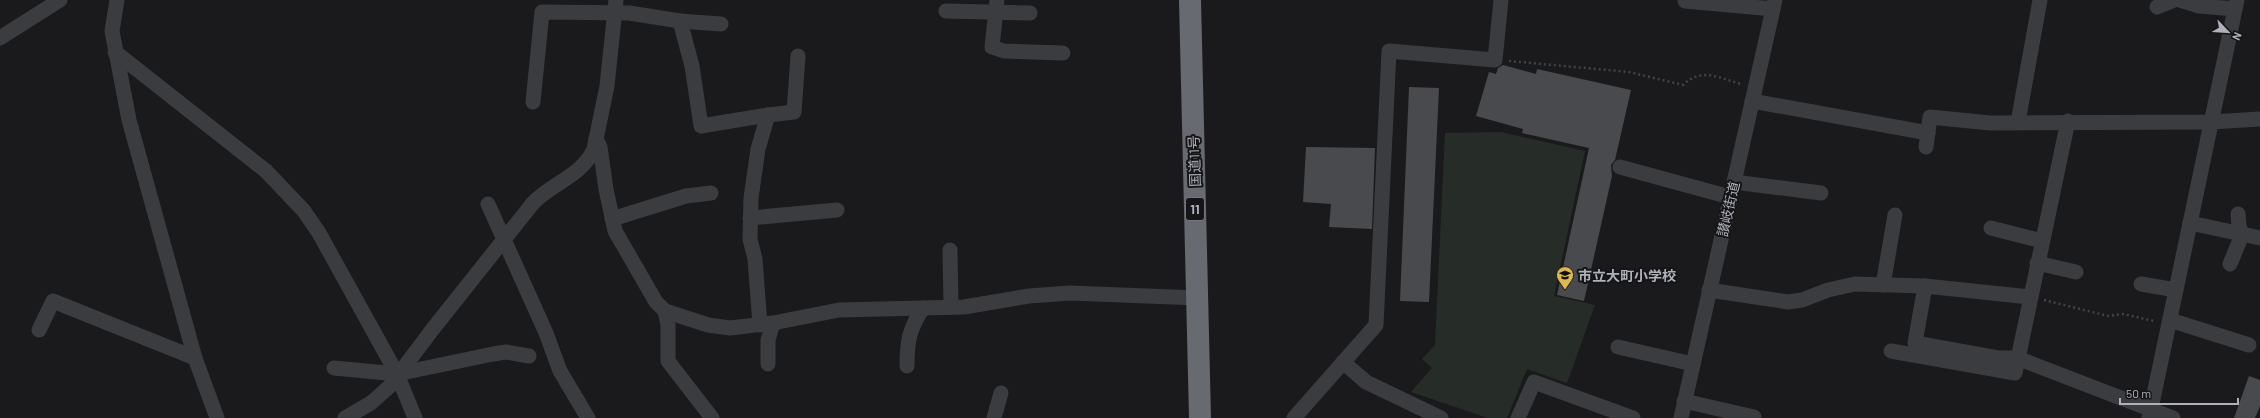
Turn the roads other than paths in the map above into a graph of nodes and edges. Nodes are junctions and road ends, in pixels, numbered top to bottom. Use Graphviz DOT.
graph roads {
  1 [pos="60,0"];
  2 [pos="117,0"];
  3 [pos="1190,0"];
  4 [pos="1501,0"];
  5 [pos="2040,0"];
  6 [pos="2174,0"];
  7 [pos="2180,0"];
  8 [pos="1685,1"];
  9 [pos="1774,4"];
  10 [pos="2236,5"];
  11 [pos="996,6"];
  12 [pos="615,7"];
  13 [pos="2157,7"];
  14 [pos="946,11"];
  15 [pos="1030,13"];
  16 [pos="680,21"];
  17 [pos="721,24"];
  18 [pos="0,38"];
  19 [pos="115,52"];
  20 [pos="1063,53"];
  21 [pos="798,56"];
  22 [pos="1754,94"];
  23 [pos="533,102"];
  24 [pos="768,115"];
  25 [pos="2260,119"];
  26 [pos="2068,121"];
  27 [pos="2018,122"];
  28 [pos="2211,122"];
  29 [pos="596,139"];
  30 [pos="1620,167"];
  31 [pos="1734,182"];
  32 [pos="711,193"];
  33 [pos="1821,193"];
  34 [pos="1730,197"];
  35 [pos="488,204"];
  36 [pos="837,210"];
  37 [pos="2238,214"];
  38 [pos="1895,215"];
  39 [pos="750,218"];
  40 [pos="612,219"];
  41 [pos="2190,223"];
  42 [pos="1991,228"];
  43 [pos="2242,234"];
  44 [pos="2260,238"];
  45 [pos="504,240"];
  46 [pos="2042,241"];
  47 [pos="950,250"];
  48 [pos="2037,263"];
  49 [pos="2230,264"];
  50 [pos="2076,272"];
  51 [pos="2141,284"];
  52 [pos="1883,285"];
  53 [pos="1925,286"];
  54 [pos="1709,290"];
  55 [pos="2176,290"];
  56 [pos="2030,297"];
  57 [pos="1198,298"];
  58 [pos="951,307"];
  59 [pos="923,308"];
  60 [pos="665,311"];
  61 [pos="2169,322"];
  62 [pos="767,324"];
  63 [pos="39,330"];
  64 [pos="2249,345"];
  65 [pos="1618,347"];
  66 [pos="1891,351"];
  67 [pos="529,356"];
  68 [pos="195,358"];
  69 [pos="2017,358"];
  70 [pos="1343,362"];
  71 [pos="768,364"];
  72 [pos="1693,364"];
  73 [pos="907,366"];
  74 [pos="334,368"];
  75 [pos="397,374"];
  76 [pos="1001,393"];
  77 [pos="1684,401"];
  78 [pos="2150,414"];
  79 [pos="217,418"];
  80 [pos="345,418"];
  81 [pos="416,418"];
  82 [pos="588,418"];
  83 [pos="712,418"];
  84 [pos="994,418"];
  85 [pos="1200,418"];
  86 [pos="1294,418"];
  87 [pos="1441,418"];
  88 [pos="1518,418"];
  89 [pos="1632,418"];
  90 [pos="1680,418"];
  91 [pos="1754,418"];
  92 [pos="2173,418"];
  1 -- 18 [label="street"];
  2 -- 19 [label="street"];
  3 -- 57 [label="highway, 国道11号 / 11"];
  4 -- 70 [label="street"];
  5 -- 27 [label="street"];
  6 -- 13 [label="street"];
  7 -- 10 [label="street"];
  8 -- 9 [label="street"];
  9 -- 22 [label="street, 讃岐街道"];
  10 -- 28 [label="street"];
  11 -- 14 [label="street"];
  11 -- 15 [label="street"];
  11 -- 20 [label="street"];
  12 -- 16 [label="street"];
  12 -- 23 [label="street"];
  12 -- 29 [label="street"];
  16 -- 17 [label="street"];
  16 -- 24 [label="street"];
  19 -- 68 [label="street"];
  19 -- 75 [label="street"];
  21 -- 24 [label="street"];
  22 -- 27 [label="street"];
  22 -- 31 [label="street, 讃岐街道"];
  24 -- 39 [label="street"];
  25 -- 28 [label="street"];
  26 -- 27 [label="street"];
  26 -- 28 [label="street"];
  26 -- 46 [label="street"];
  28 -- 41 [label="street"];
  29 -- 40 [label="street"];
  29 -- 45 [label="street"];
  30 -- 34 [label="street"];
  31 -- 33 [label="street"];
  31 -- 34 [label="street, 讃岐街道"];
  32 -- 40 [label="street"];
  34 -- 54 [label="street, 讃岐街道"];
  35 -- 45 [label="street"];
  36 -- 39 [label="street"];
  37 -- 43 [label="street"];
  38 -- 52 [label="street"];
  39 -- 62 [label="street"];
  40 -- 60 [label="street"];
  41 -- 43 [label="street"];
  41 -- 55 [label="street"];
  42 -- 46 [label="street"];
  43 -- 44 [label="street"];
  43 -- 49 [label="street"];
  45 -- 75 [label="street"];
  45 -- 82 [label="street"];
  46 -- 48 [label="street"];
  47 -- 58 [label="street"];
  48 -- 50 [label="street"];
  48 -- 56 [label="street"];
  51 -- 55 [label="street"];
  52 -- 53 [label="street"];
  52 -- 54 [label="street"];
  53 -- 56 [label="street"];
  53 -- 69 [label="street"];
  54 -- 72 [label="street, 讃岐街道"];
  55 -- 61 [label="street"];
  56 -- 69 [label="street"];
  57 -- 58 [label="street"];
  57 -- 85 [label="highway, 国道11号 / 11"];
  58 -- 59 [label="street"];
  59 -- 62 [label="street"];
  59 -- 73 [label="street"];
  60 -- 62 [label="street"];
  60 -- 83 [label="street"];
  61 -- 64 [label="street"];
  61 -- 78 [label="street"];
  62 -- 71 [label="street"];
  63 -- 68 [label="street"];
  65 -- 72 [label="street"];
  66 -- 69 [label="street"];
  67 -- 75 [label="street"];
  68 -- 79 [label="street"];
  69 -- 78 [label="street"];
  70 -- 86 [label="street"];
  70 -- 87 [label="street"];
  72 -- 77 [label="street, 讃岐街道"];
  74 -- 75 [label="street"];
  75 -- 80 [label="street"];
  75 -- 81 [label="street"];
  76 -- 84 [label="street"];
  77 -- 90 [label="street, 讃岐街道"];
  77 -- 91 [label="street"];
  78 -- 92 [label="street"];
  88 -- 89 [label="street"];
}
